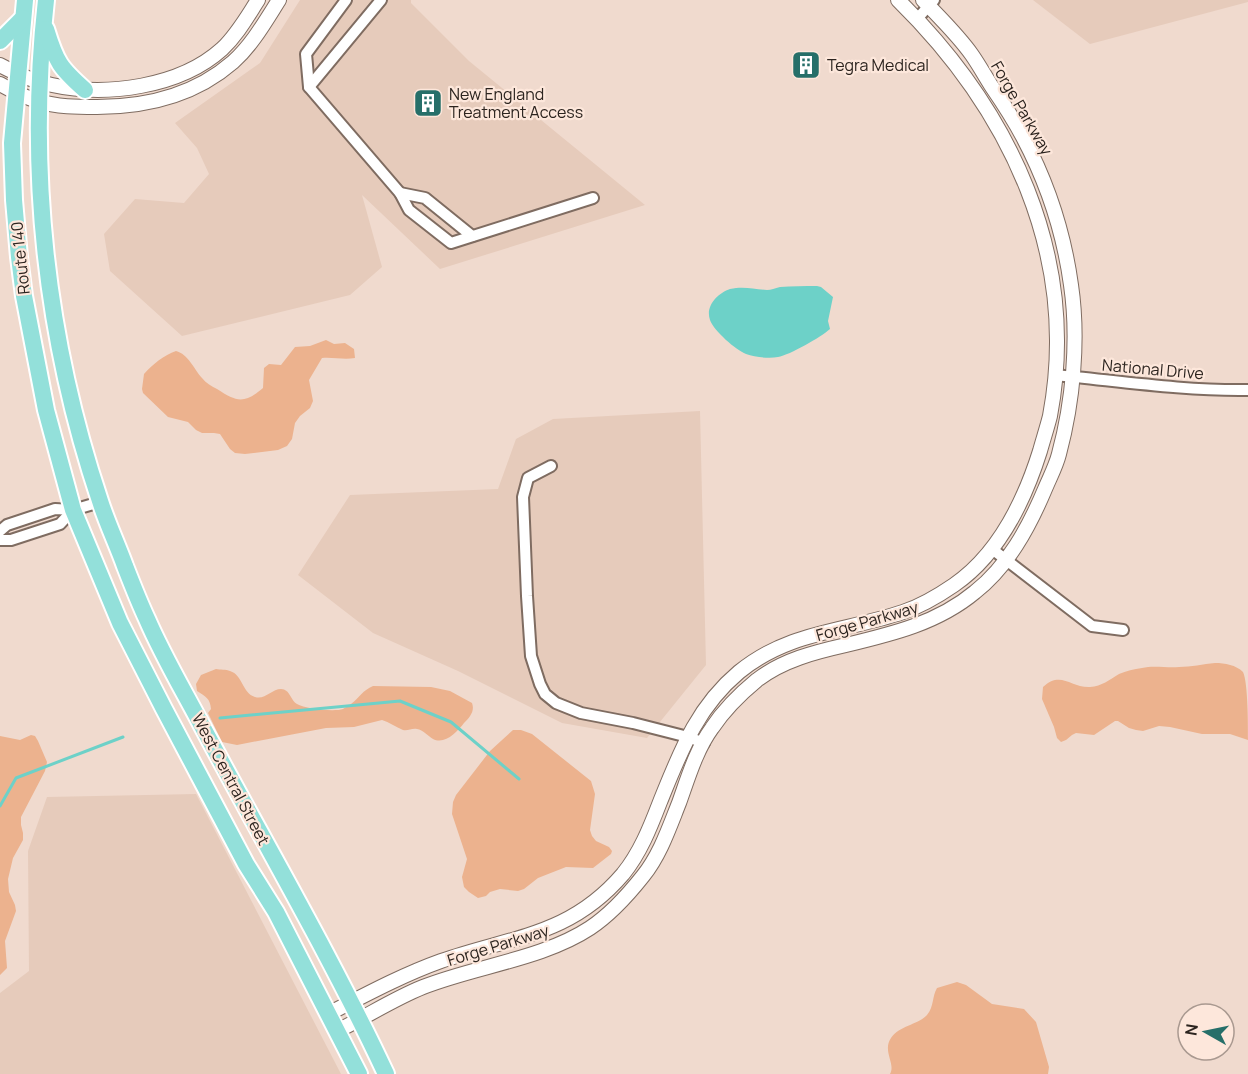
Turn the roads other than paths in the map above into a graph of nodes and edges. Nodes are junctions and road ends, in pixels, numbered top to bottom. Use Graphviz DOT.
graph roads {
  1 [pos="25,0"];
  2 [pos="46,0"];
  3 [pos="258,0"];
  4 [pos="279,0"];
  5 [pos="346,0"];
  6 [pos="381,0"];
  7 [pos="897,0"];
  8 [pos="928,2"];
  9 [pos="23,18"];
  10 [pos="917,19"];
  11 [pos="44,21"];
  12 [pos="0,41"];
  13 [pos="0,65"];
  14 [pos="18,74"];
  15 [pos="39,82"];
  16 [pos="0,84"];
  17 [pos="309,87"];
  18 [pos="86,90"];
  19 [pos="16,93"];
  20 [pos="39,101"];
  21 [pos="400,193"];
  22 [pos="593,198"];
  23 [pos="472,236"];
  24 [pos="1055,375"];
  25 [pos="1072,376"];
  26 [pos="1248,390"];
  27 [pos="551,466"];
  28 [pos="100,502"];
  29 [pos="73,510"];
  30 [pos="0,531"];
  31 [pos="0,540"];
  32 [pos="992,549"];
  33 [pos="1005,560"];
  34 [pos="1123,630"];
  35 [pos="688,737"];
  36 [pos="704,743"];
  37 [pos="352,1002"];
  38 [pos="328,1014"];
  39 [pos="361,1019"];
  40 [pos="337,1031"];
  41 [pos="359,1074"];
  42 [pos="386,1074"];
  1 -- 9 [label="main road, Route 140"];
  2 -- 11 [label="main road, Route 140"];
  3 -- 18 [label="street"];
  4 -- 20 [label="street"];
  5 -- 17 [label="street"];
  6 -- 17 [label="street"];
  7 -- 10 [label="street, Forge Parkway"];
  8 -- 10 [label="street"];
  8 -- 25 [label="street, Forge Parkway"];
  9 -- 12 [label="main road"];
  9 -- 14 [label="main road, Route 140"];
  10 -- 24 [label="street, Forge Parkway"];
  11 -- 15 [label="main road, Route 140"];
  11 -- 18 [label="main road"];
  13 -- 14 [label="street"];
  14 -- 15 [label="street"];
  14 -- 19 [label="main road, Route 140"];
  15 -- 18 [label="street"];
  15 -- 20 [label="main road, Route 140"];
  16 -- 19 [label="street"];
  17 -- 21 [label="street"];
  19 -- 20 [label="street"];
  19 -- 29 [label="main road, Route 140"];
  20 -- 28 [label="main road, Route 140"];
  21 -- 23 [label="street"];
  21 -- 23 [label="street"];
  22 -- 23 [label="street"];
  24 -- 25 [label="street, National Drive"];
  24 -- 32 [label="street, Forge Parkway"];
  25 -- 26 [label="street, National Drive"];
  25 -- 33 [label="street, Forge Parkway"];
  27 -- 35 [label="street"];
  28 -- 29 [label="street"];
  28 -- 37 [label="main road, West Central Street"];
  29 -- 30 [label="street"];
  29 -- 31 [label="street"];
  29 -- 38 [label="main road, West Central Street"];
  32 -- 33 [label="street"];
  32 -- 35 [label="street, Forge Parkway"];
  33 -- 34 [label="street"];
  33 -- 36 [label="street, Forge Parkway"];
  35 -- 36 [label="street"];
  35 -- 37 [label="street, Forge Parkway"];
  36 -- 39 [label="street, Forge Parkway"];
  37 -- 38 [label="street, Forge Parkway"];
  37 -- 39 [label="main road, West Central Street"];
  38 -- 40 [label="main road, West Central Street"];
  39 -- 40 [label="street, Forge Parkway"];
  39 -- 42 [label="main road, West Central Street"];
  40 -- 41 [label="main road, West Central Street"];
}
